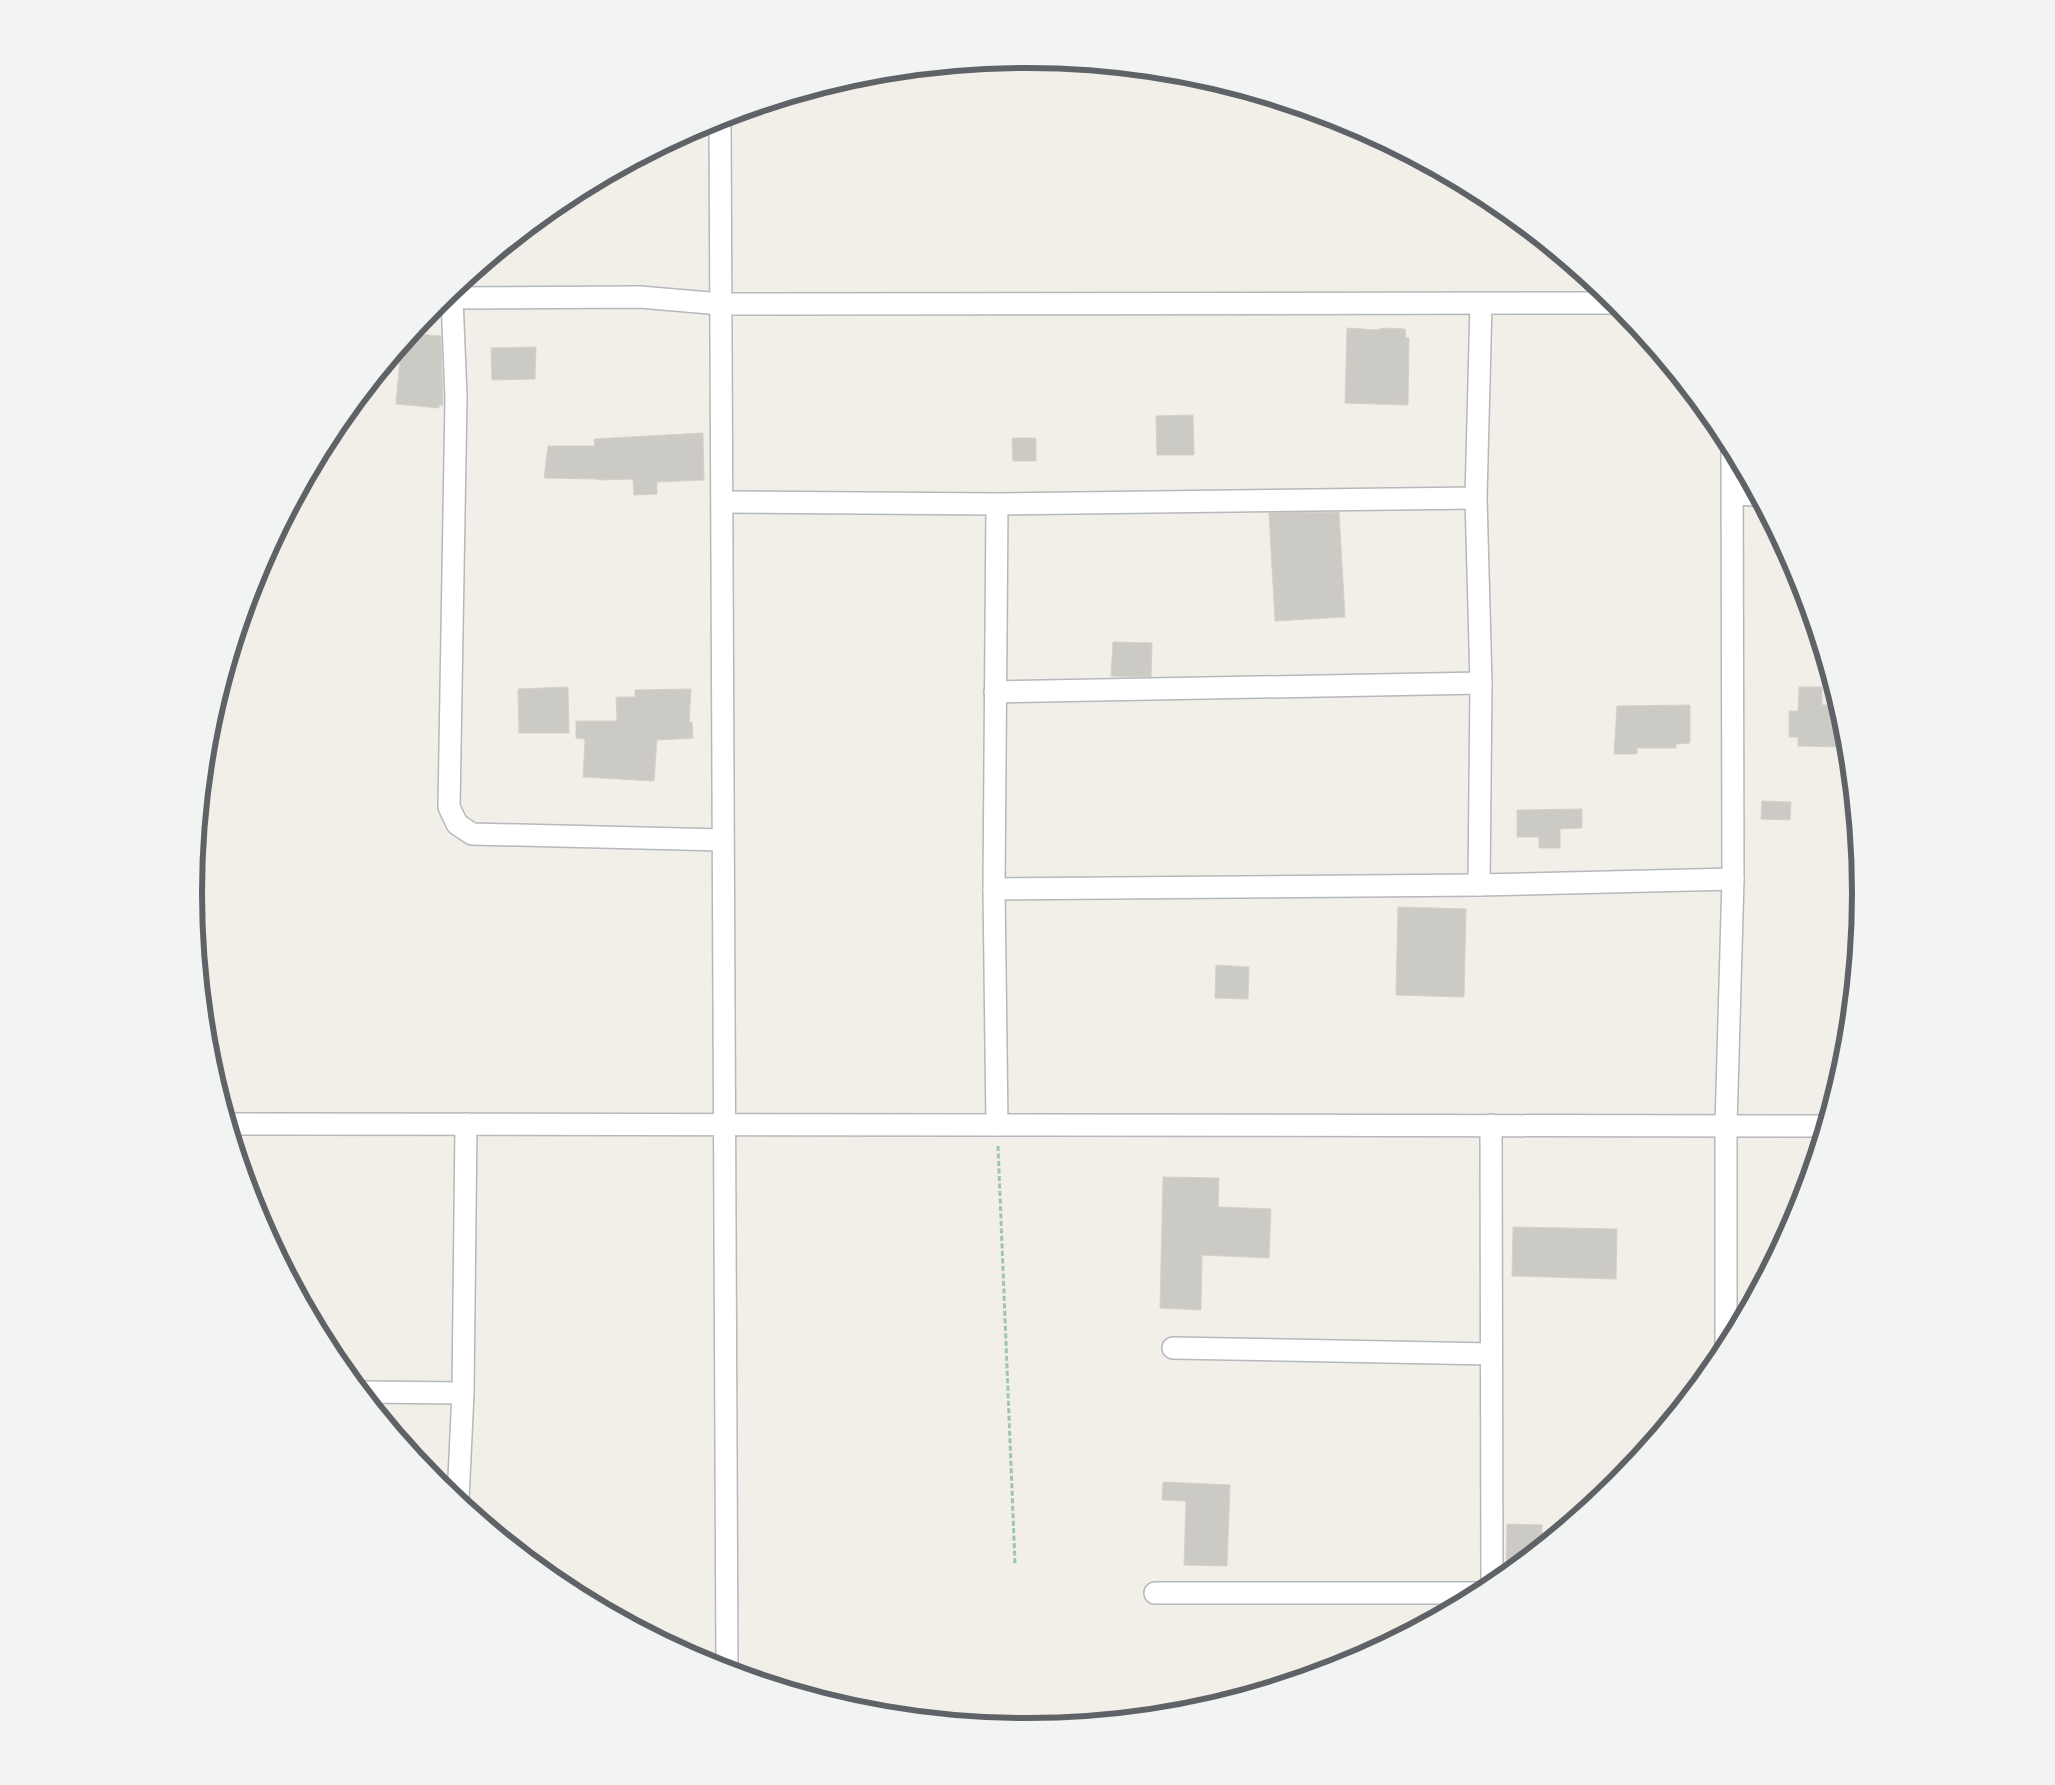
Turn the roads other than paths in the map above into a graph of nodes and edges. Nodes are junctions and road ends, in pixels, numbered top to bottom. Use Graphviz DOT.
graph roads {
  1 [pos="720,127"];
  2 [pos="456,298"];
  3 [pos="1604,302"];
  4 [pos="1481,303"];
  5 [pos="721,304"];
  6 [pos="449,305"];
  7 [pos="1732,465"];
  8 [pos="1733,494"];
  9 [pos="1750,495"];
  10 [pos="1476,498"];
  11 [pos="722,502"];
  12 [pos="997,504"];
  13 [pos="1481,683"];
  14 [pos="995,692"];
  15 [pos="723,840"];
  16 [pos="1733,879"];
  17 [pos="1479,885"];
  18 [pos="994,889"];
  19 [pos="236,1124"];
  20 [pos="466,1124"];
  21 [pos="725,1125"];
  22 [pos="997,1125"];
  23 [pos="1491,1125"];
  24 [pos="1726,1126"];
  25 [pos="1818,1126"];
  26 [pos="1726,1330"];
  27 [pos="1173,1348"];
  28 [pos="1491,1354"];
  29 [pos="371,1392"];
  30 [pos="463,1393"];
  31 [pos="458,1489"];
  32 [pos="1492,1574"];
  33 [pos="1155,1593"];
  34 [pos="1461,1594"];
  35 [pos="727,1661"];
  1 -- 5 [label="street"];
  2 -- 5 [label="street"];
  3 -- 4 [label="street"];
  4 -- 5 [label="street"];
  4 -- 10 [label="street"];
  5 -- 11 [label="street"];
  6 -- 15 [label="street"];
  7 -- 8 [label="street"];
  8 -- 9 [label="street"];
  8 -- 16 [label="street"];
  10 -- 12 [label="street"];
  10 -- 13 [label="street"];
  11 -- 12 [label="street"];
  11 -- 15 [label="street"];
  12 -- 14 [label="street"];
  13 -- 14 [label="street"];
  13 -- 17 [label="street"];
  14 -- 18 [label="street"];
  15 -- 21 [label="street"];
  16 -- 17 [label="street"];
  16 -- 24 [label="street"];
  17 -- 18 [label="street"];
  18 -- 22 [label="street"];
  19 -- 20 [label="street"];
  20 -- 21 [label="street"];
  20 -- 30 [label="street"];
  21 -- 22 [label="street"];
  21 -- 35 [label="street"];
  22 -- 23 [label="street"];
  23 -- 24 [label="street"];
  23 -- 28 [label="street"];
  24 -- 25 [label="street"];
  24 -- 26 [label="street"];
  27 -- 28 [label="street"];
  28 -- 32 [label="street"];
  29 -- 30 [label="street"];
  30 -- 31 [label="street"];
  33 -- 34 [label="street"];
}
